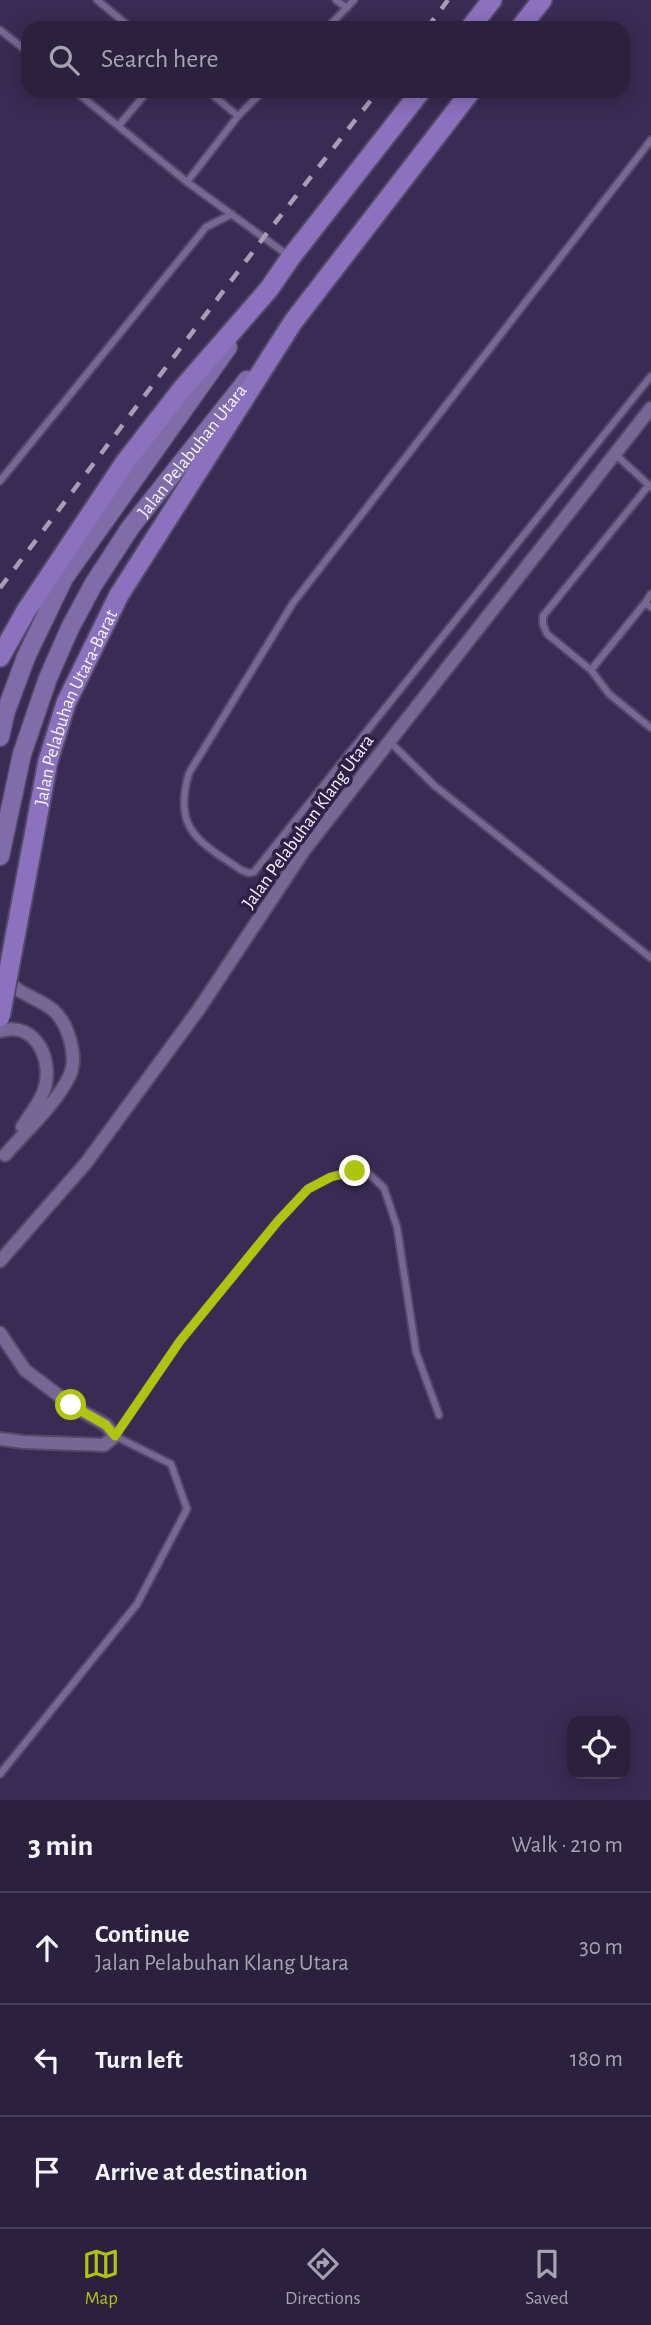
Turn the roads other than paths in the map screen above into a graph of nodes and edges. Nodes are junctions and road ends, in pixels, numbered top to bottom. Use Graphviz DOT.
graph roads {
  1 [pos="97,0"];
  2 [pos="337,0"];
  3 [pos="354,0"];
  4 [pos="492,0"];
  5 [pos="542,0"];
  6 [pos="347,8"];
  7 [pos="122,21"];
  8 [pos="334,21"];
  9 [pos="476,21"];
  10 [pos="526,21"];
  11 [pos="0,30"];
  12 [pos="21,46"];
  13 [pos="84,98"];
  14 [pos="142,98"];
  15 [pos="216,98"];
  16 [pos="256,98"];
  17 [pos="416,98"];
  18 [pos="466,98"];
  19 [pos="238,116"];
  20 [pos="118,126"];
  21 [pos="651,140"];
  22 [pos="187,182"];
  23 [pos="232,214"];
  24 [pos="291,257"];
  25 [pos="269,289"];
  26 [pos="293,322"];
  27 [pos="651,376"];
  28 [pos="651,408"];
  29 [pos="615,454"];
  30 [pos="0,481"];
  31 [pos="650,486"];
  32 [pos="651,594"];
  33 [pos="648,605"];
  34 [pos="0,657"];
  35 [pos="590,670"];
  36 [pos="651,728"];
  37 [pos="0,737"];
  38 [pos="388,741"];
  39 [pos="0,856"];
  40 [pos="651,958"];
  41 [pos="0,966"];
  42 [pos="0,1017"];
  43 [pos="0,1031"];
  44 [pos="3,1159"];
  45 [pos="0,1261"];
  46 [pos="0,1334"];
  47 [pos="439,1415"];
  48 [pos="115,1436"];
  49 [pos="0,1439"];
  50 [pos="0,1774"];
  1 -- 7 [label="lane"];
  2 -- 6 [label="lane"];
  3 -- 6 [label="lane"];
  4 -- 9 [label="main road"];
  5 -- 10 [label="main road"];
  6 -- 8 [label="lane"];
  11 -- 12 [label="lane"];
  13 -- 20 [label="lane"];
  14 -- 20 [label="lane"];
  15 -- 19 [label="lane"];
  16 -- 19 [label="lane"];
  17 -- 24 [label="main road, Jalan Pelabuhan Utara"];
  18 -- 26 [label="main road, Jalan Pelabuhan Utara"];
  19 -- 22 [label="lane"];
  20 -- 22 [label="lane"];
  21 -- 27 [label="lane"];
  22 -- 23 [label="lane"];
  23 -- 24 [label="lane"];
  23 -- 30 [label="lane"];
  24 -- 25 [label="main road, Jalan Pelabuhan Utara"];
  25 -- 34 [label="main road"];
  25 -- 37 [label="main road, Jalan Pelabuhan Utara"];
  26 -- 39 [label="main road, Jalan Pelabuhan Utara"];
  26 -- 42 [label="main road, Jalan Pelabuhan Utara-Barat, bridge"];
  28 -- 29 [label="street, Jalan Pelabuhan Klang Utara"];
  29 -- 31 [label="lane"];
  29 -- 38 [label="street, Jalan Pelabuhan Klang Utara"];
  31 -- 35 [label="lane"];
  32 -- 33 [label="lane"];
  33 -- 35 [label="lane"];
  35 -- 36 [label="lane"];
  38 -- 40 [label="lane"];
  38 -- 45 [label="street, Jalan Pelabuhan Klang Utara"];
  41 -- 44 [label="street"];
  43 -- 44 [label="street"];
  46 -- 48 [label="street"];
  47 -- 48 [label="lane"];
  48 -- 49 [label="street"];
  48 -- 50 [label="lane"];
}
